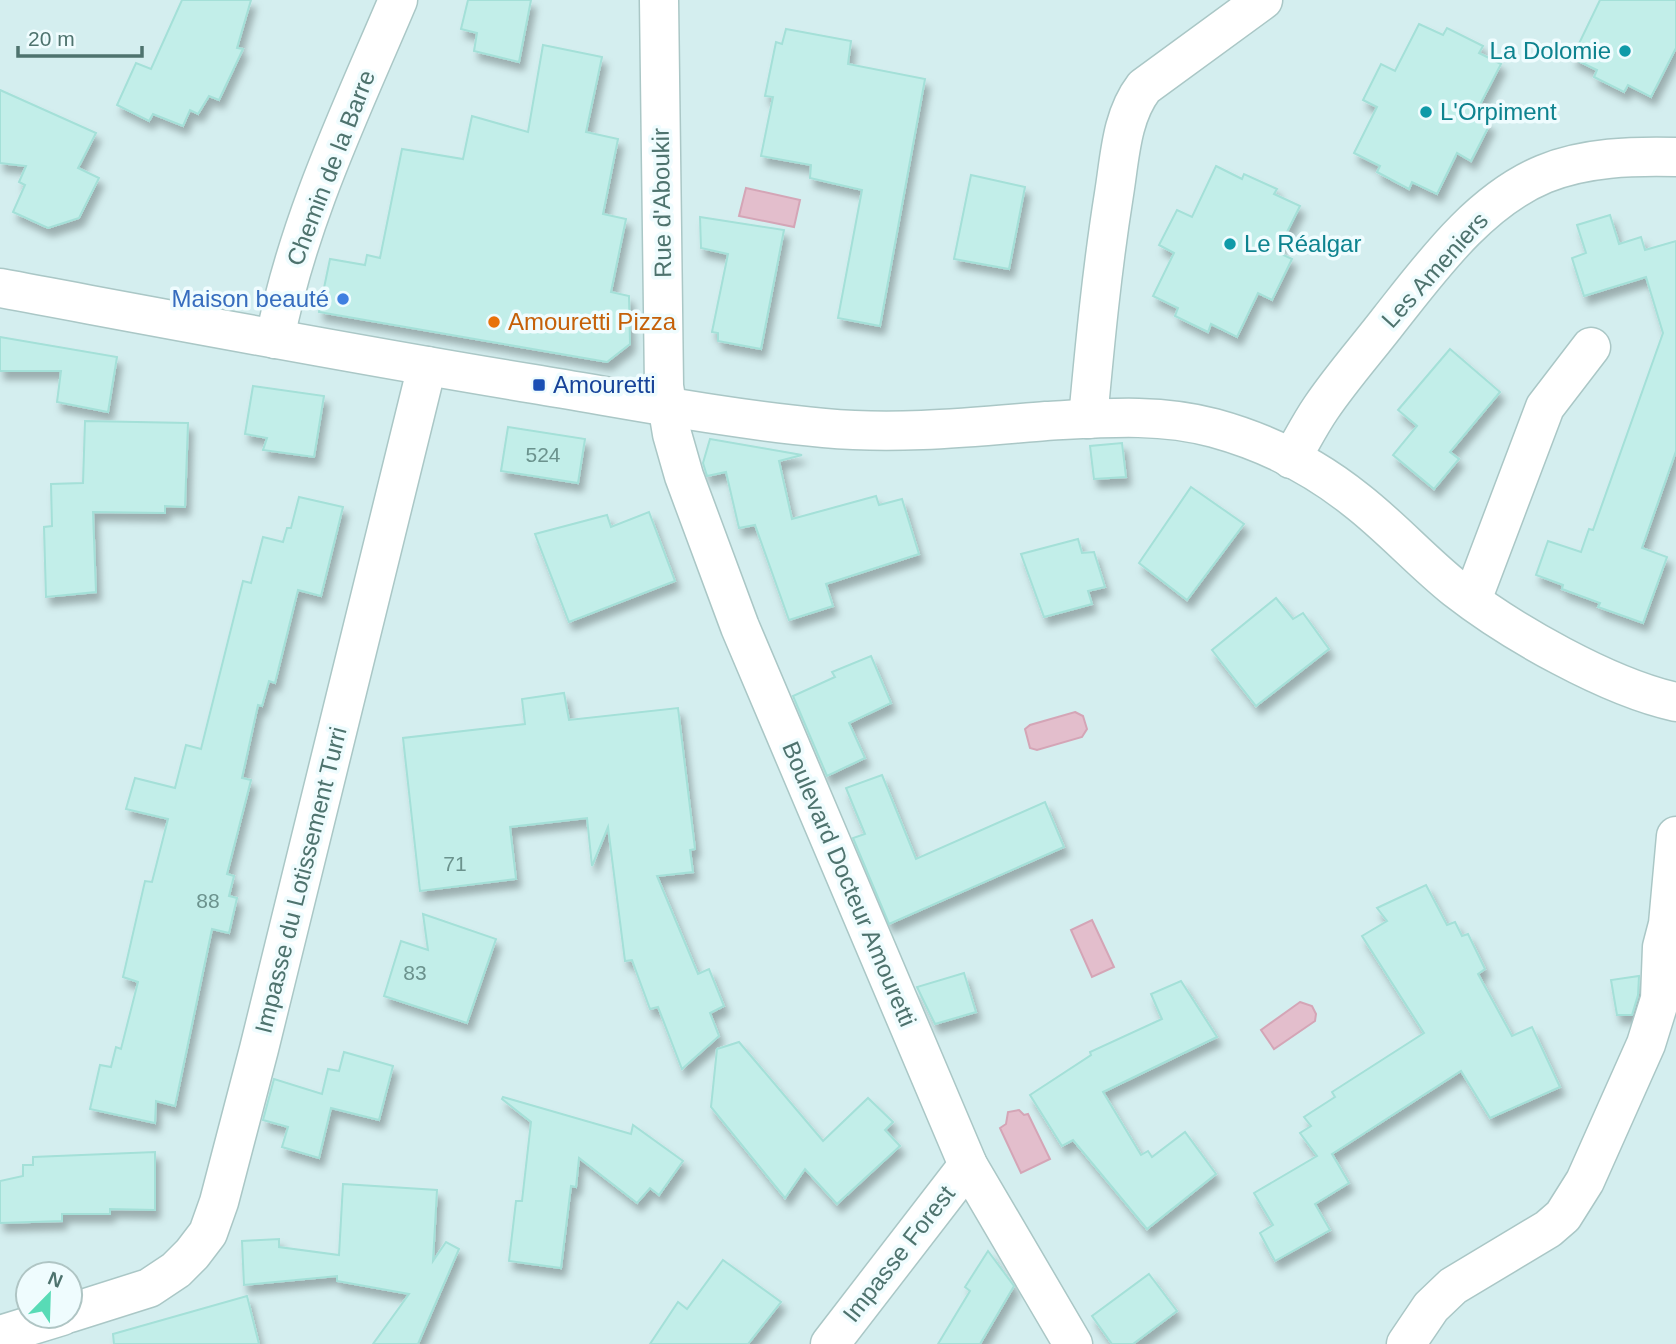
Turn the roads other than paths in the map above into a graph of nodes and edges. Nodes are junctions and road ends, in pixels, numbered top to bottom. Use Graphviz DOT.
graph roads {
  1 [pos="398,0"];
  2 [pos="659,0"];
  3 [pos="1263,0"];
  4 [pos="1676,157"];
  5 [pos="0,288"];
  6 [pos="275,339"];
  7 [pos="1591,347"];
  8 [pos="427,366"];
  9 [pos="666,407"];
  10 [pos="1088,419"];
  11 [pos="1291,459"];
  12 [pos="1472,600"];
  13 [pos="1676,702"];
  14 [pos="1676,836"];
  15 [pos="968,1165"];
  16 [pos="84,1309"];
  17 [pos="830,1344"];
  18 [pos="1073,1344"];
  19 [pos="1406,1344"];
  1 -- 6 [label="street, Chemin de la Barre"];
  2 -- 9 [label="street, Rue d'Aboukir"];
  3 -- 10 [label="street"];
  4 -- 11 [label="street, Les Ameniers"];
  5 -- 6 [label="street"];
  6 -- 8 [label="street"];
  7 -- 12 [label="street"];
  8 -- 9 [label="street"];
  8 -- 16 [label="street, Impasse du Lotissement Turri"];
  9 -- 10 [label="street"];
  9 -- 15 [label="street, Boulevard Docteur Amouretti"];
  10 -- 11 [label="street"];
  11 -- 12 [label="street"];
  12 -- 13 [label="street"];
  14 -- 19 [label="street"];
  15 -- 17 [label="street, Impasse Forest"];
  15 -- 18 [label="street, Boulevard Docteur Amouretti"];
}
